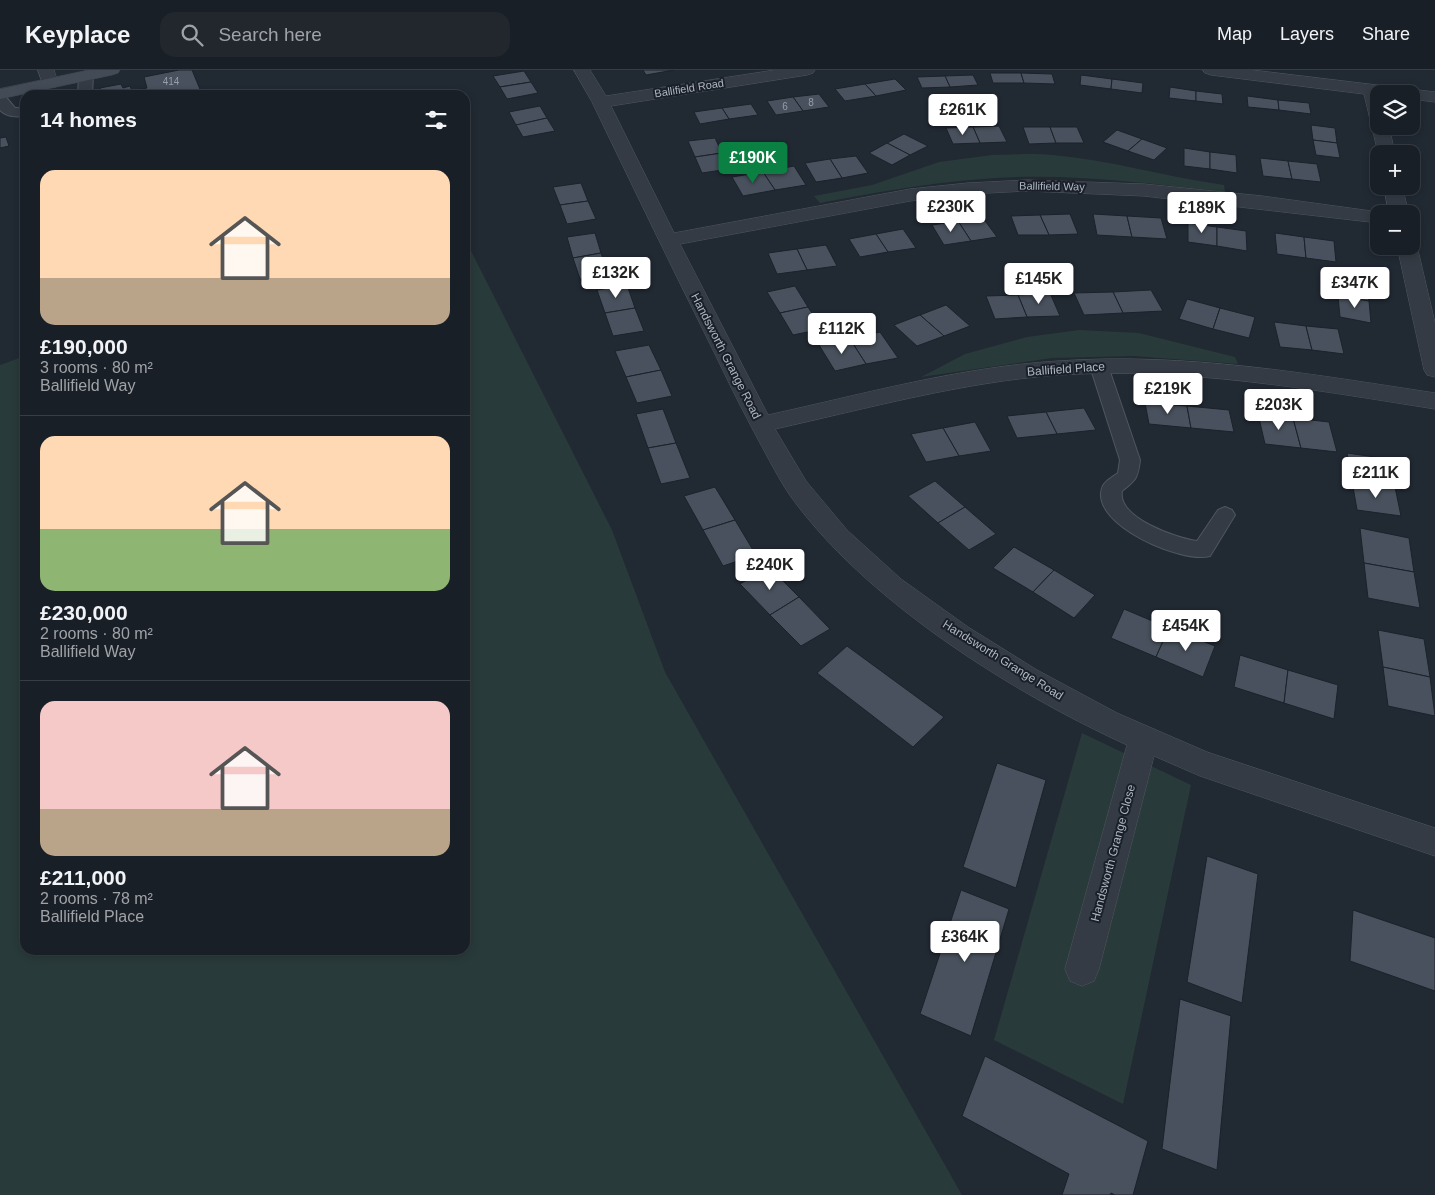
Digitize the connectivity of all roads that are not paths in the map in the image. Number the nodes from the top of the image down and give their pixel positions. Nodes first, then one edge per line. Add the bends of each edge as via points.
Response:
1 (112, 70) edge
2 (582, 70) edge
3 (807, 70) edge
4 (1211, 70) edge
5 (46, 74) edge
6 (86, 76) junction
7 (0, 79) edge
8 (85, 90) edge
9 (1370, 90) edge
10 (0, 94) edge
11 (1420, 95) edge
12 (1435, 97) edge
13 (0, 99) edge
14 (601, 102) junction
15 (20, 112) edge
16 (1370, 216) edge
17 (668, 240) junction
18 (1409, 255) edge
19 (1099, 366) junction
20 (1435, 370) edge
21 (1435, 401) edge
22 (760, 424) junction
23 (1225, 515) dead end
24 (1144, 738) junction
25 (1435, 842) edge
26 (1082, 969) dead end

1 - 6 main road
2 - 14 street, Handsworth Grange Road
3 - 14 street, Ballifield Road
4 - 9 street
5 - 6 main road
5 - 7 main road
5 - 10 main road
6 - 8 lane
11 - 12 street
13 - 15 lane via 5,109
14 - 17 street, Handsworth Grange Road
16 - 17 street, Ballifield Way via 1156,191 1003,185 910,195
17 - 22 street, Handsworth Grange Road
18 - 20 street
19 - 21 street, Ballifield Place via 1221,372
19 - 22 street, Ballifield Place via 994,376
19 - 23 lane via 1130,460 1128,476 1112,488 1111,500 1116,509 1135,527 1190,549 1203,550
22 - 24 street, Handsworth Grange Road via 797,487 838,537 892,586 958,635 1027,678 1107,722
24 - 25 street, Handsworth Grange Road via 1200,763
24 - 26 street, Handsworth Grange Close

